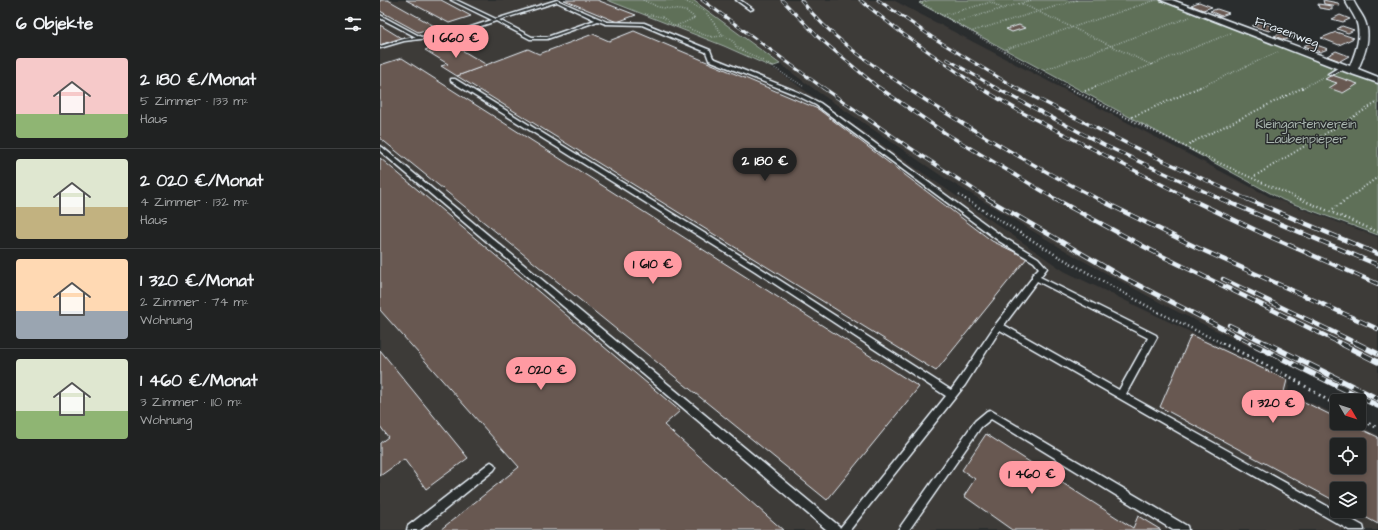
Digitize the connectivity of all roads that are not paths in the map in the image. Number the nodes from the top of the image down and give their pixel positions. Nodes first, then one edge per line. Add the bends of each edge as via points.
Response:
1 (453, 0) edge
2 (738, 0) edge
3 (1165, 0) edge
4 (1347, 0) edge
5 (751, 9) dead end
6 (380, 16) edge
7 (496, 20) junction
8 (598, 20) junction
9 (420, 38) junction
10 (380, 47) edge
11 (1347, 69) junction
12 (1330, 74) road end
13 (453, 80) dead end
14 (1378, 80) edge
15 (380, 148) edge
16 (1036, 278) junction
17 (999, 326) junction
18 (952, 394) junction
19 (1121, 395) junction
20 (491, 467) dead end
21 (412, 530) edge
22 (835, 530) edge
23 (844, 530) edge
24 (903, 530) edge
25 (1183, 530) edge
26 (1359, 530) edge

1 - 7 lane
2 - 5 lane
3 - 11 street, Frasenweg
4 - 11 street via 1360,20 1364,36 1360,54
6 - 9 lane
7 - 8 lane via 557,1
7 - 8 lane via 531,38 547,38
7 - 9 lane via 454,34
8 - 16 lane via 606,23 643,24 708,51 710,59 818,104 1001,239 1036,260 1043,268
9 - 10 lane
11 - 12 lane
11 - 14 street, Frasenweg
13 - 18 lane via 757,268
15 - 22 lane
16 - 17 lane
16 - 19 lane via 1153,337
17 - 18 lane
17 - 19 lane
18 - 23 lane
19 - 26 lane
20 - 21 lane
24 - 25 lane via 978,424 990,414

